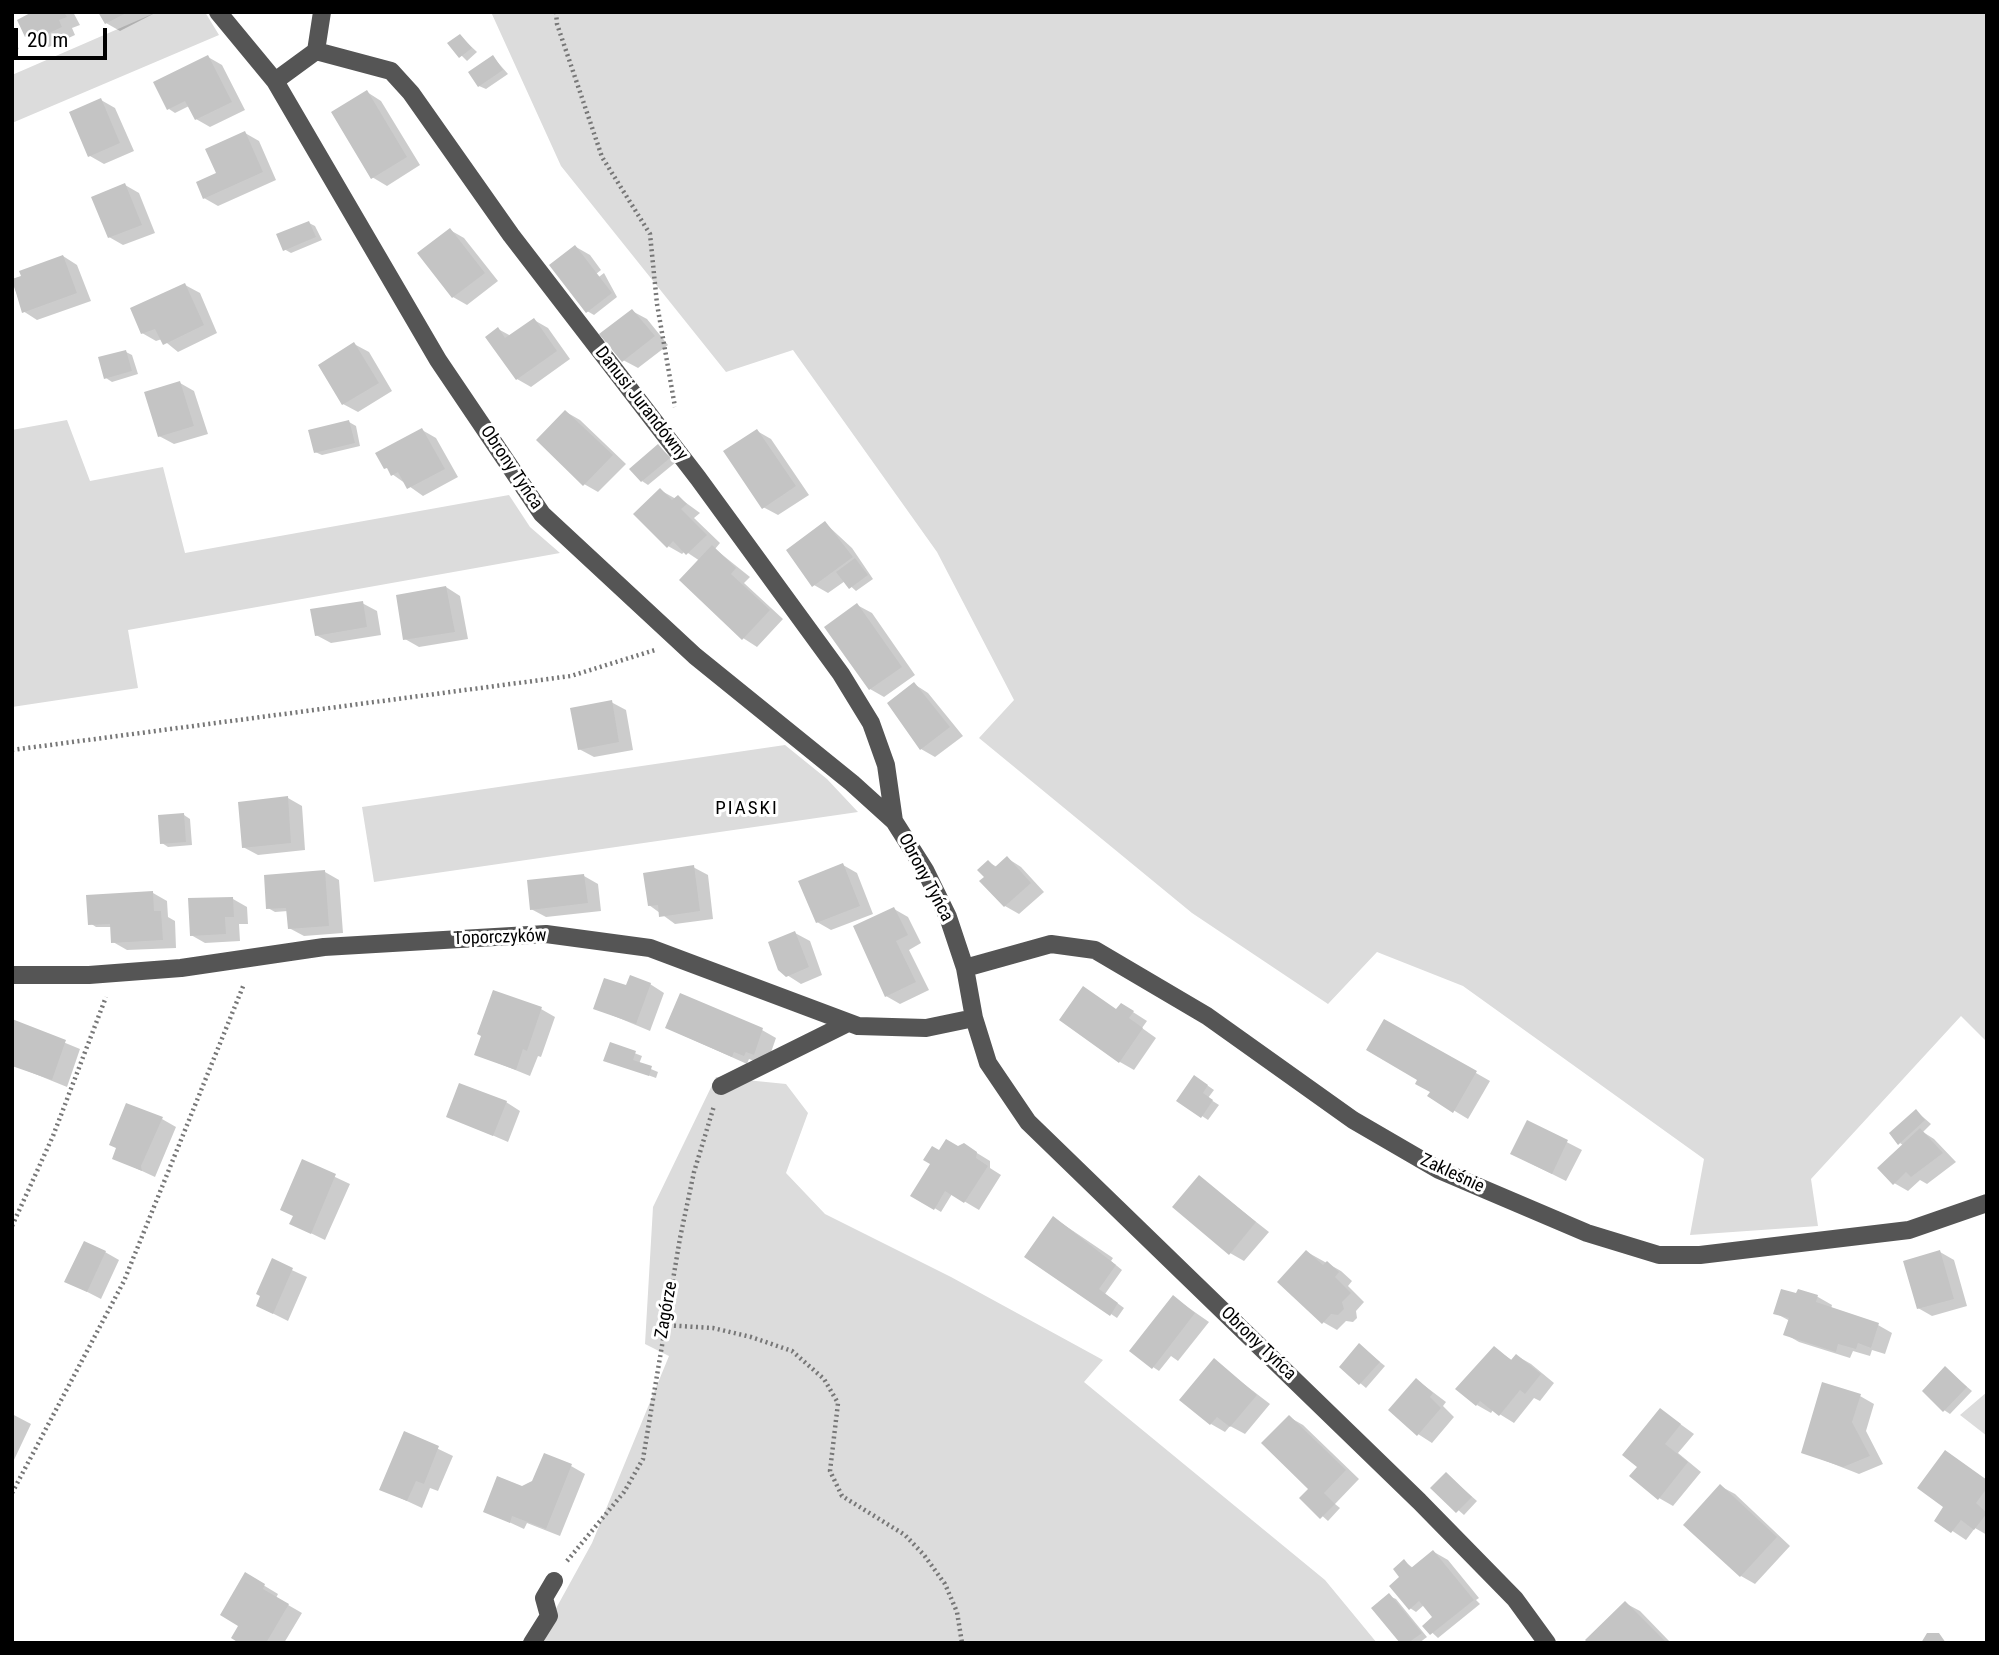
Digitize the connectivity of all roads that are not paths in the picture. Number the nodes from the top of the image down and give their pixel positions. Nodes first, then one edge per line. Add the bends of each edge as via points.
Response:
1 (218, 12) edge
2 (322, 12) edge
3 (316, 51) junction
4 (275, 81) junction
5 (894, 821) junction
6 (965, 968) junction
7 (12, 975) edge
8 (974, 1018) junction
9 (848, 1023) junction
10 (721, 1086) road end
11 (1987, 1203) edge
12 (554, 1581) road end
13 (532, 1643) edge
14 (1547, 1643) edge

1 - 4 street, Obrony Tyńca
2 - 3 street
3 - 4 street
3 - 5 street, Danusi Jurandówny via 391,71 411,93 510,235 698,478 841,674 871,723 886,765
4 - 5 street, Obrony Tyńca via 438,360 542,514 679,642
5 - 6 street, Obrony Tyńca via 948,916
6 - 8 street, Obrony Tyńca
6 - 11 street, Zakleśnie via 1051,944 1095,950 1207,1016 1353,1120 1439,1170 1587,1233 1659,1255 1700,1255 1909,1230
7 - 9 street, Toporczyków via 108,974 324,947 546,934 650,948
8 - 9 street, Toporczyków via 926,1028
8 - 14 street, Obrony Tyńca via 988,1063 1028,1122 1419,1501 1515,1599
9 - 10 street
12 - 13 street via 544,1598 549,1616

